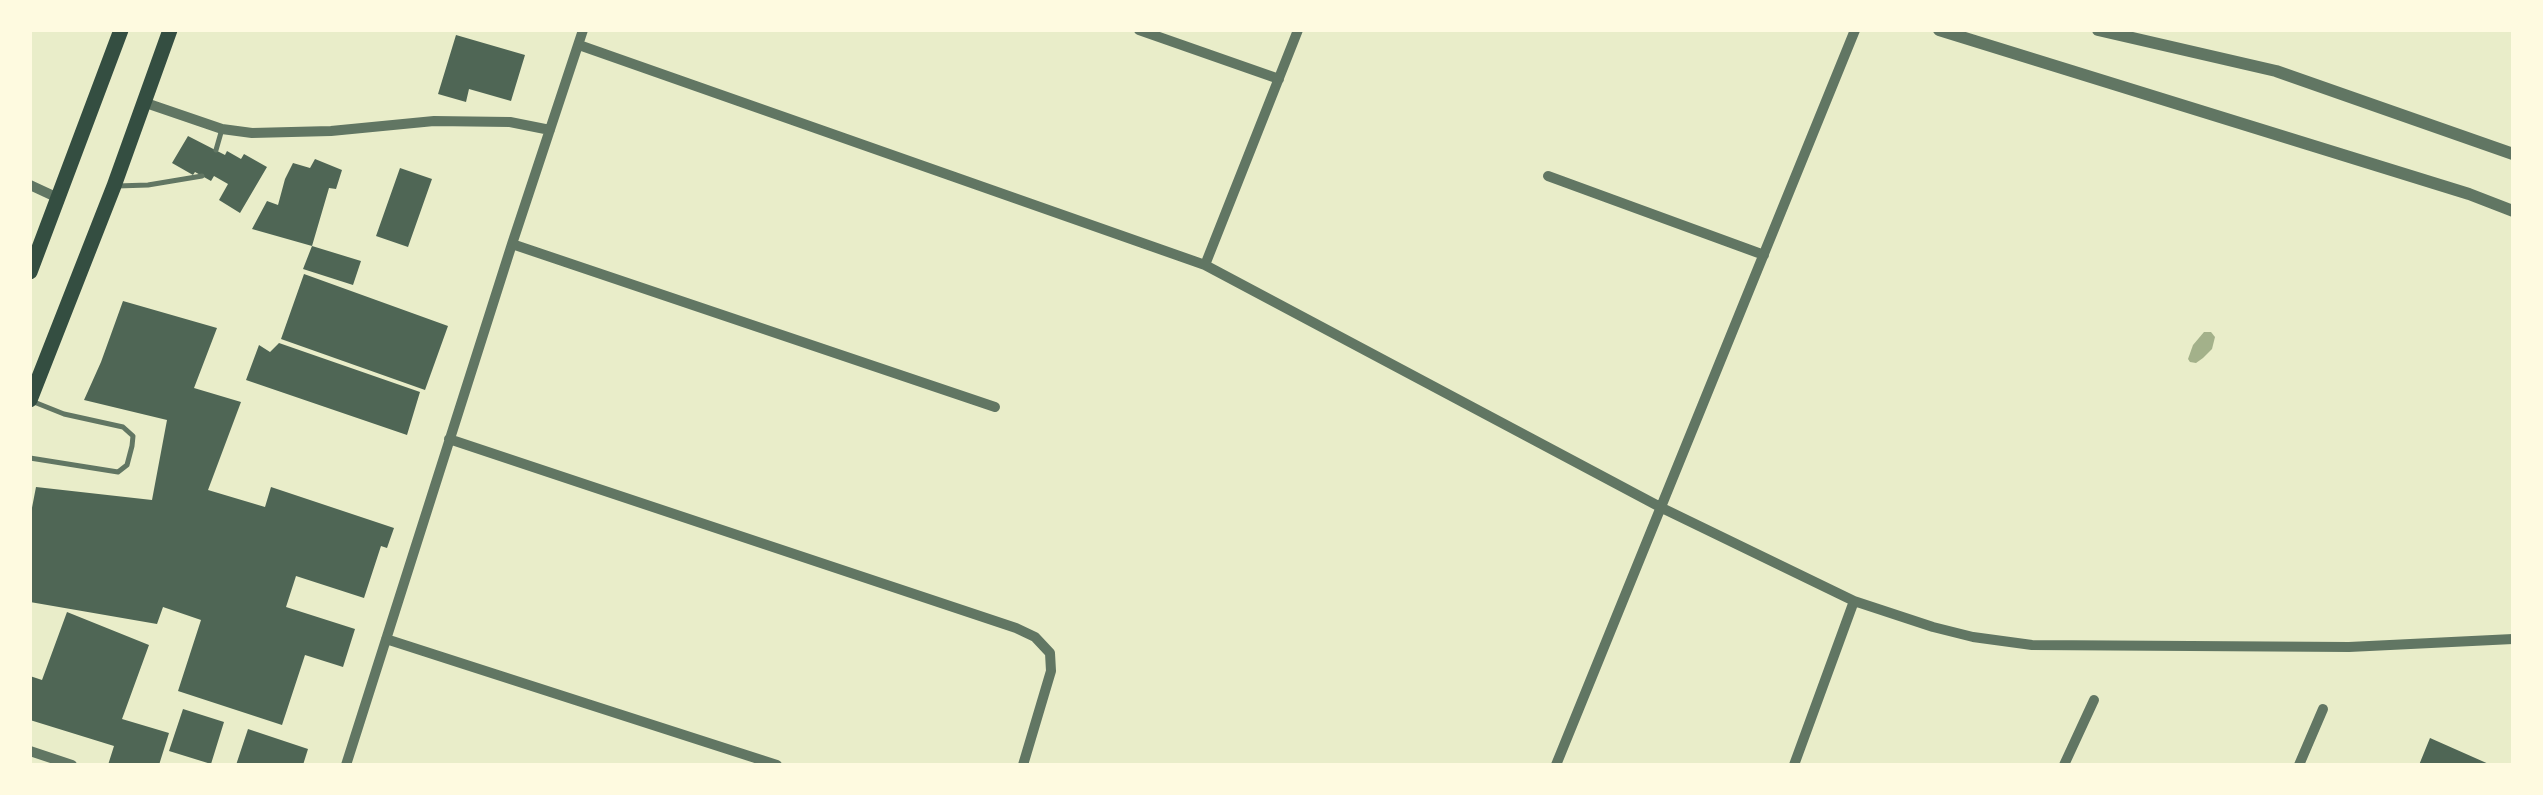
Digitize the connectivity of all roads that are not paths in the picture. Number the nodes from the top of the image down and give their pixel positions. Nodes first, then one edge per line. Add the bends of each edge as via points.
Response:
1 (121, 30) edge
2 (170, 30) edge
3 (584, 30) edge
4 (1139, 30) edge
5 (1298, 30) edge
6 (1855, 30) edge
7 (1939, 30) edge
8 (2098, 30) edge
9 (578, 45) junction
10 (1279, 79) junction
11 (143, 102) junction
12 (222, 129) junction
13 (550, 130) junction
14 (216, 150) dead end
15 (2512, 153) edge
16 (202, 176) dead end
17 (1548, 176) dead end
18 (30, 185) edge
19 (114, 186) junction
20 (58, 198) junction
21 (2513, 211) edge
22 (512, 244) junction
23 (1764, 255) junction
24 (1205, 265) junction
25 (30, 272) edge
26 (30, 400) edge
27 (995, 407) dead end
28 (450, 439) junction
29 (30, 458) edge
30 (1662, 508) junction
31 (1854, 600) junction
32 (386, 639) junction
33 (2513, 639) edge
34 (2094, 700) dead end
35 (2324, 709) dead end
36 (30, 751) edge
37 (72, 765) edge
38 (346, 765) edge
39 (776, 765) edge
40 (1022, 765) edge
41 (1556, 765) edge
42 (1794, 765) edge
43 (2064, 765) edge
44 (2299, 765) edge

1 - 20 highway
2 - 11 highway
3 - 9 street
4 - 10 street
5 - 10 street
6 - 23 street
7 - 21 street
8 - 15 street via 2276,72
9 - 13 street
9 - 24 street
10 - 24 street
11 - 12 street
11 - 19 highway
12 - 13 street via 331,131 434,121
12 - 14 lane
13 - 22 street
16 - 19 lane
17 - 23 street
18 - 20 street
19 - 26 highway
20 - 25 highway
22 - 27 street
22 - 28 street
23 - 30 street
24 - 30 street
26 - 29 lane via 123,427 133,436 127,465 118,472
28 - 32 street
28 - 40 street via 1036,637 1050,653 1052,671
30 - 31 street
30 - 41 street
31 - 33 street via 1973,637 2032,645 2349,647
31 - 42 street
32 - 38 street
32 - 39 street
34 - 43 street
35 - 44 street
36 - 37 street

